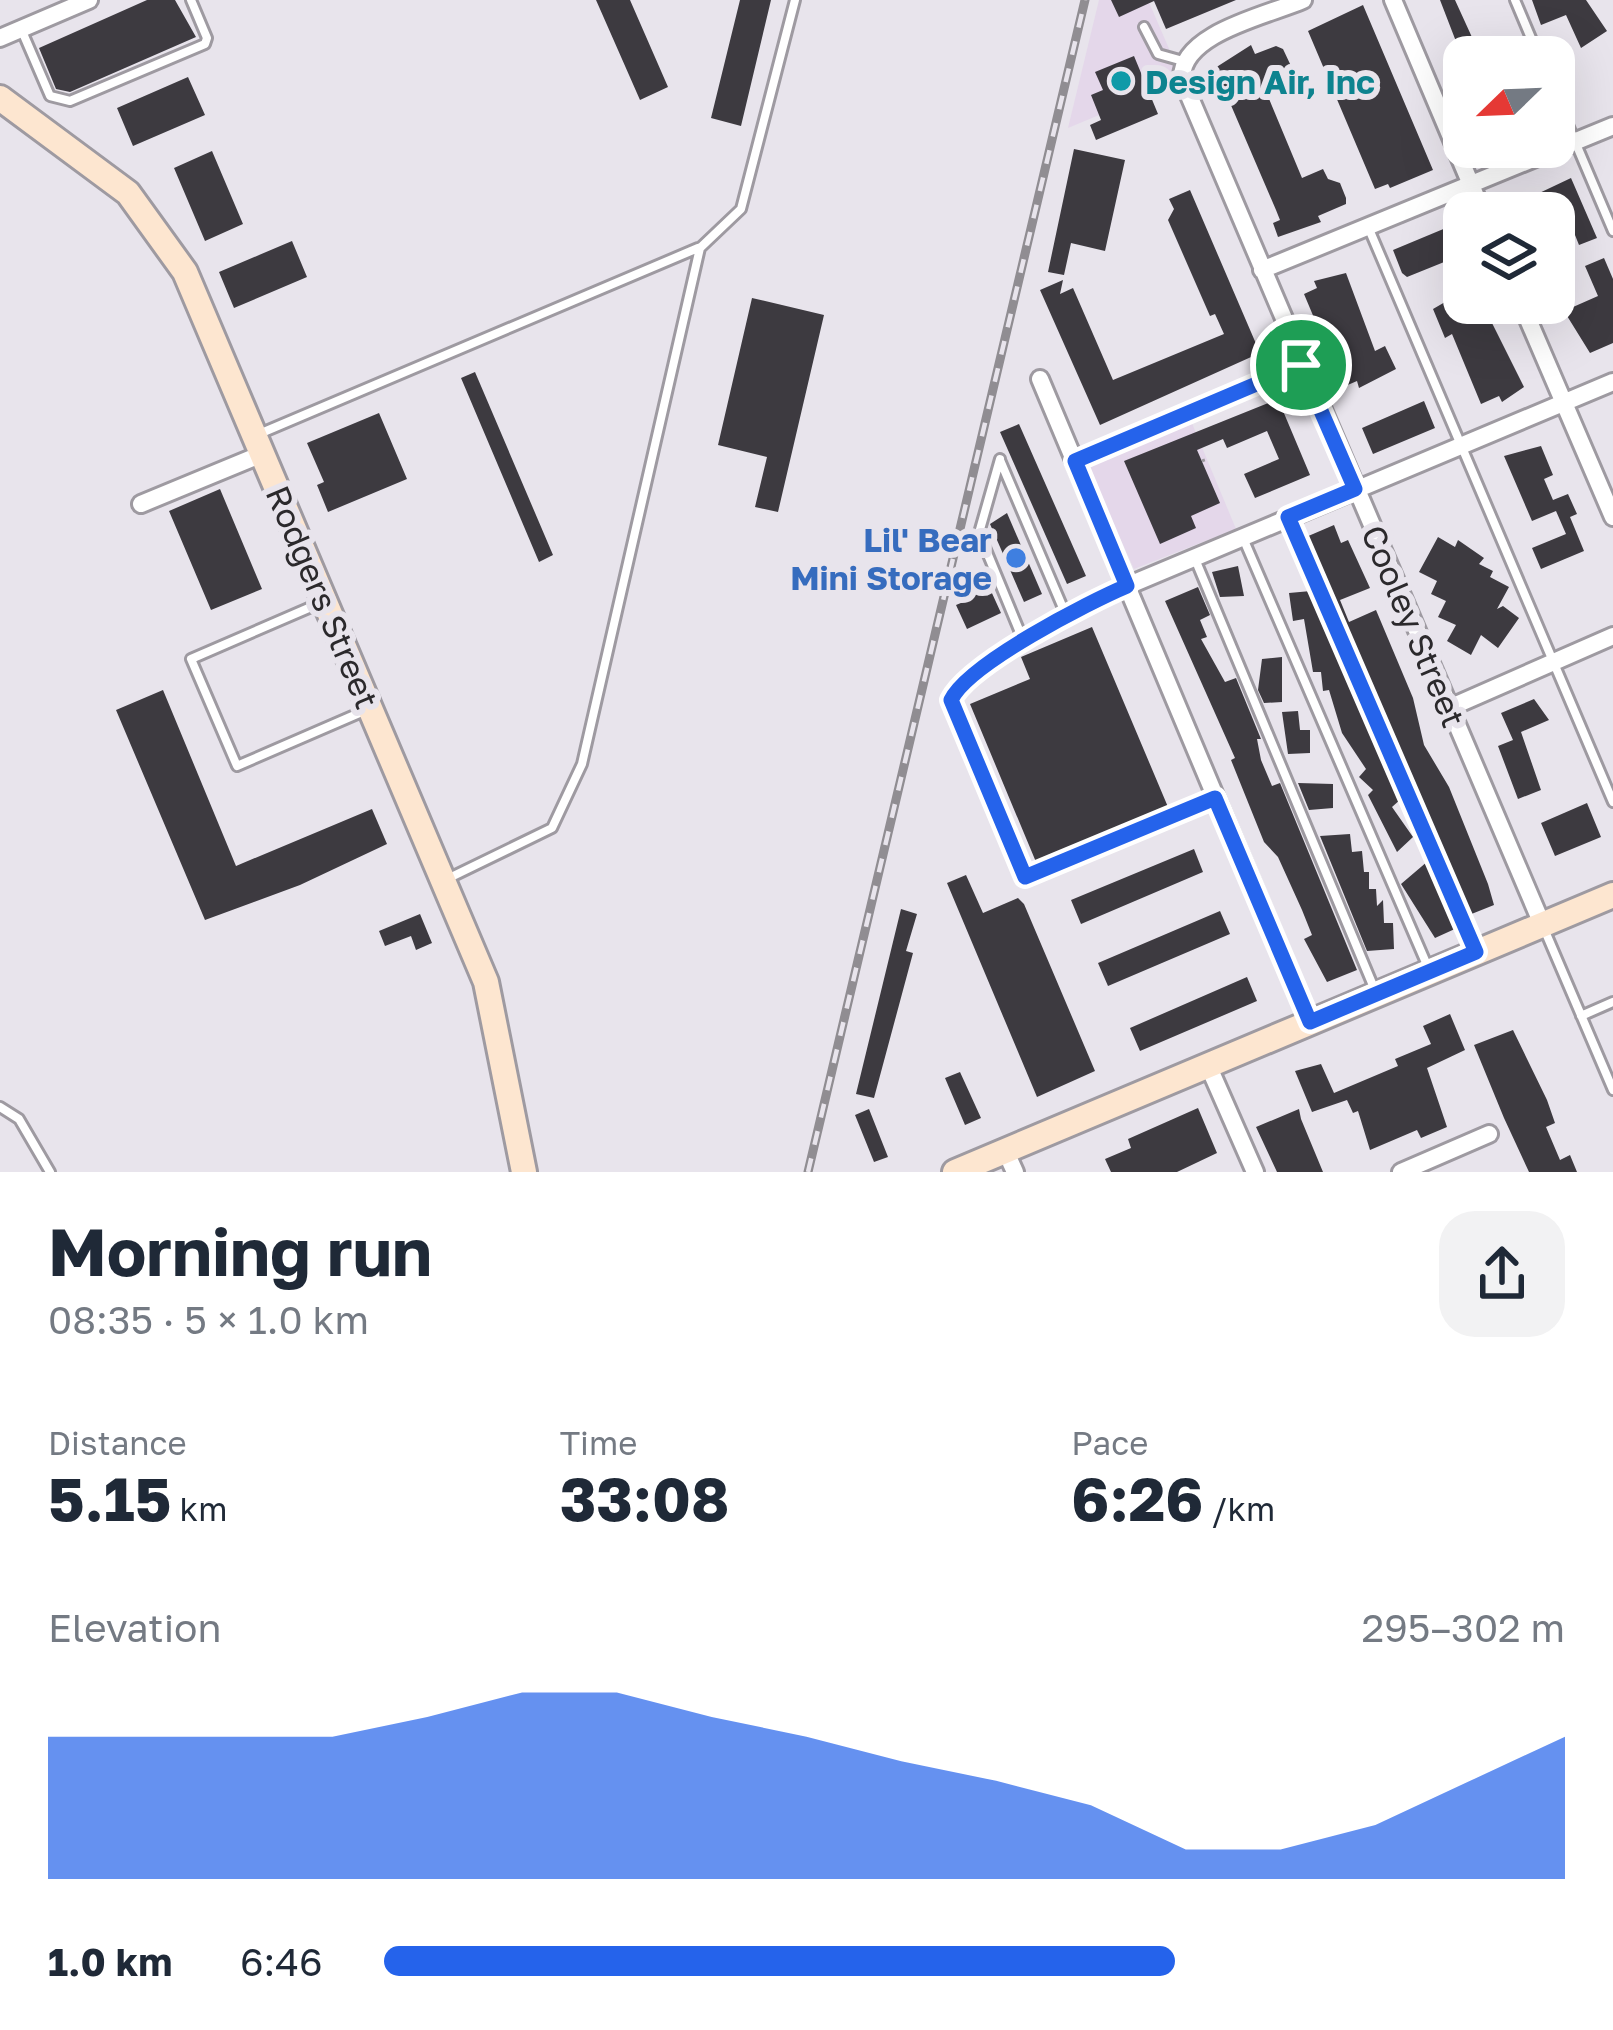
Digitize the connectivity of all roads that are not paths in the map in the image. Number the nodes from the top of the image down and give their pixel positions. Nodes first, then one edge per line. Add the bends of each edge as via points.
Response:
1 (191, 0) edge
2 (795, 0) edge
3 (1303, 0) edge
4 (1393, 0) edge
5 (1515, 0) edge
6 (83, 1) edge
7 (1275, 6) edge
8 (1144, 27) dead end
9 (21, 29) junction
10 (1530, 36) edge
11 (0, 38) edge
12 (1184, 61) junction
13 (0, 98) edge
14 (1613, 126) edge
15 (1575, 142) joint
16 (1512, 168) edge
17 (1471, 185) junction
18 (1474, 192) edge
19 (1367, 226) junction
20 (1613, 231) edge
21 (700, 248) junction
22 (1262, 270) junction
23 (1530, 324) edge
24 (1301, 365) junction
25 (1040, 379) dead end
26 (1613, 382) edge
27 (1563, 403) junction
28 (258, 445) junction
29 (1460, 446) junction
30 (1075, 461) junction
31 (1355, 489) junction
32 (141, 504) dead end
33 (1288, 517) junction
34 (1613, 517) edge
35 (1243, 537) junction
36 (1194, 558) junction
37 (1127, 586) junction
38 (325, 601) junction
39 (1066, 615) junction
40 (1613, 636) edge
41 (1024, 642) junction
42 (1554, 663) junction
43 (370, 708) junction
44 (1449, 708) junction
45 (1215, 798) junction
46 (1613, 802) edge
47 (443, 880) junction
48 (1613, 895) edge
49 (1542, 925) junction
50 (1476, 952) junction
51 (1430, 972) junction
52 (1377, 995) junction
53 (1613, 1002) edge
54 (1581, 1016) junction
55 (1310, 1022) junction
56 (1208, 1065) junction
57 (1613, 1090) edge
58 (0, 1107) edge
59 (1489, 1135) dead end
60 (1010, 1161) edge
61 (1249, 1170) edge
62 (50, 1172) edge
63 (524, 1172) edge
64 (955, 1172) edge
65 (1401, 1172) edge

1 - 9 lane via 205,44 70,101 50,97
2 - 21 lane via 741,209
3 - 7 street
4 - 17 street
5 - 10 lane
6 - 9 street
7 - 12 street via 1200,44
8 - 12 lane via 1158,54
9 - 11 street
12 - 22 street, Cooley Street via 1182,79
13 - 28 street, Rodgers Street via 109,175 146,212 185,272
14 - 15 street
15 - 20 lane
16 - 17 street
17 - 18 street
17 - 19 street
19 - 22 street
19 - 29 lane
21 - 28 lane
21 - 47 lane via 582,764 552,828
22 - 24 street, Cooley Street
23 - 27 street
24 - 30 lane
24 - 31 street, Cooley Street
25 - 30 street
26 - 27 street
27 - 29 street
27 - 34 street
28 - 32 street
28 - 38 street, Rodgers Street
29 - 31 street
29 - 42 lane
30 - 37 street
31 - 33 street
31 - 44 street, Cooley Street
33 - 35 street
33 - 50 lane
35 - 36 street
35 - 51 lane
36 - 37 street
36 - 52 lane
37 - 39 lane
37 - 45 street
38 - 43 street, Rodgers Street
38 - 43 lane via 191,659 237,766
39 - 41 lane
39 - 41 lane via 1000,459 979,533
40 - 42 street
41 - 45 lane via 951,700 1025,877
42 - 44 street
42 - 46 lane
43 - 47 street, Rodgers Street
44 - 49 street, Cooley Street
45 - 55 street
47 - 63 street, Rodgers Street via 486,982
48 - 49 street
49 - 50 street
49 - 54 lane
50 - 51 street
51 - 52 street
52 - 55 street
53 - 54 lane
54 - 57 lane
55 - 56 street
56 - 60 street
56 - 61 street
58 - 62 lane via 20,1119
59 - 65 street
60 - 64 street

